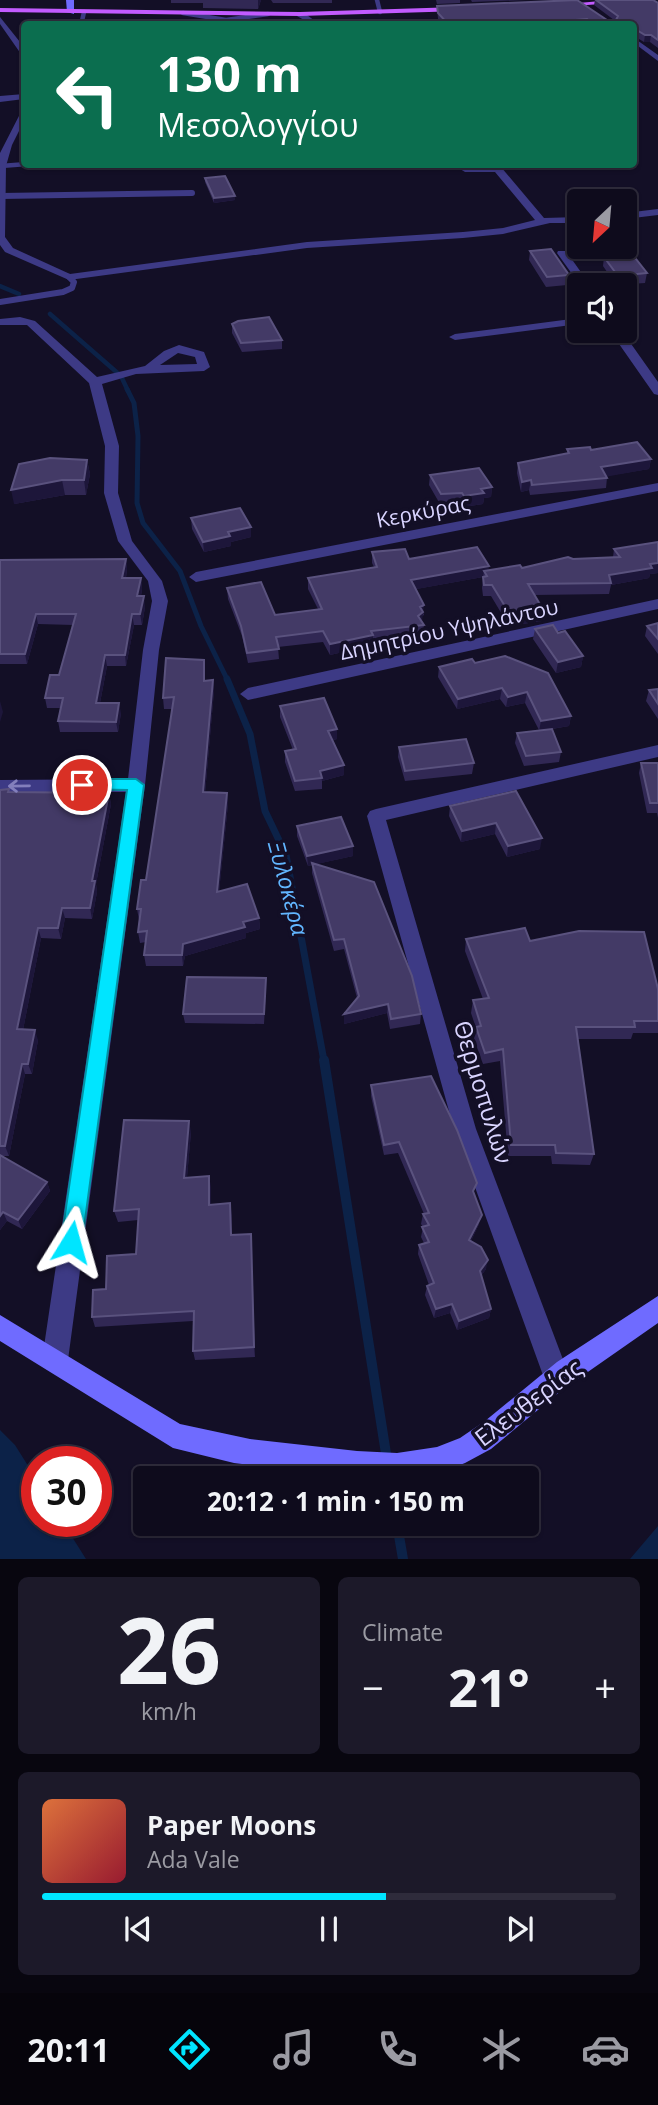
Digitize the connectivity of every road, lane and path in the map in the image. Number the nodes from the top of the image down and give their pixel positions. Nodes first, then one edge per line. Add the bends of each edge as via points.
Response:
1 (70, 0) edge
2 (377, 0) edge
3 (650, 0) edge
4 (582, 4) junction
5 (550, 5) edge
6 (658, 5) edge
7 (469, 8) edge
8 (0, 10) edge
9 (592, 10) edge
10 (71, 12) junction
11 (84, 12) junction
12 (380, 12) junction
13 (300, 14) junction
14 (0, 19) edge
15 (82, 21) edge
16 (310, 21) edge
17 (637, 42) edge
18 (21, 48) edge
19 (657, 55) edge
20 (21, 97) edge
21 (0, 99) edge
22 (21, 119) edge
23 (21, 164) edge
24 (1, 166) edge
25 (463, 168) edge
26 (482, 168) edge
27 (500, 168) edge
28 (192, 192) dead end
29 (1, 196) edge
30 (658, 212) edge
31 (637, 215) edge
32 (567, 220) edge
33 (541, 221) junction
34 (562, 253) dead end
35 (576, 273) edge
36 (69, 277) junction
37 (0, 302) edge
38 (0, 322) edge
39 (567, 323) edge
40 (455, 337) dead end
41 (624, 343) edge
42 (151, 366) dead end
43 (95, 382) junction
44 (658, 391) edge
45 (658, 487) edge
46 (196, 577) dead end
47 (658, 604) edge
48 (248, 694) dead end
49 (658, 751) edge
50 (136, 785) junction
51 (0, 786) edge
52 (658, 1308) edge
53 (0, 1327) edge
54 (55, 1360) junction
55 (556, 1378) junction

1 - 10 street
2 - 12 lane
3 - 4 main road
3 - 6 lane
4 - 5 main road
4 - 9 street
7 - 12 main road
8 - 10 main road
10 - 11 main road
11 - 13 main road
11 - 15 lane
12 - 13 main road
13 - 16 street
14 - 18 street
17 - 19 street
20 - 21 street
22 - 24 street
23 - 24 lane
24 - 29 street
25 - 26 street
27 - 33 street
28 - 29 lane
29 - 36 street via 0,237 4,244 19,256
30 - 31 street
32 - 33 street
33 - 36 street via 490,232 307,245
34 - 35 street
36 - 37 lane via 74,282 72,288 63,292
38 - 43 street via 34,325
39 - 40 street
41 - 44 street
42 - 43 street
43 - 50 street via 112,446 111,493 125,541 155,581 160,601
45 - 46 street, Κερκύρας
47 - 48 street, Δημητρίου Υψηλάντου
49 - 55 street, Θερμοπυλών via 376,816 465,1129
50 -> 51 street
50 - 54 street
52 - 55 street, Ελευθερίας
53 - 54 street, Ελευθερίας
54 - 55 street, Ελευθερίας via 193,1443 357,1464 413,1463 456,1454

